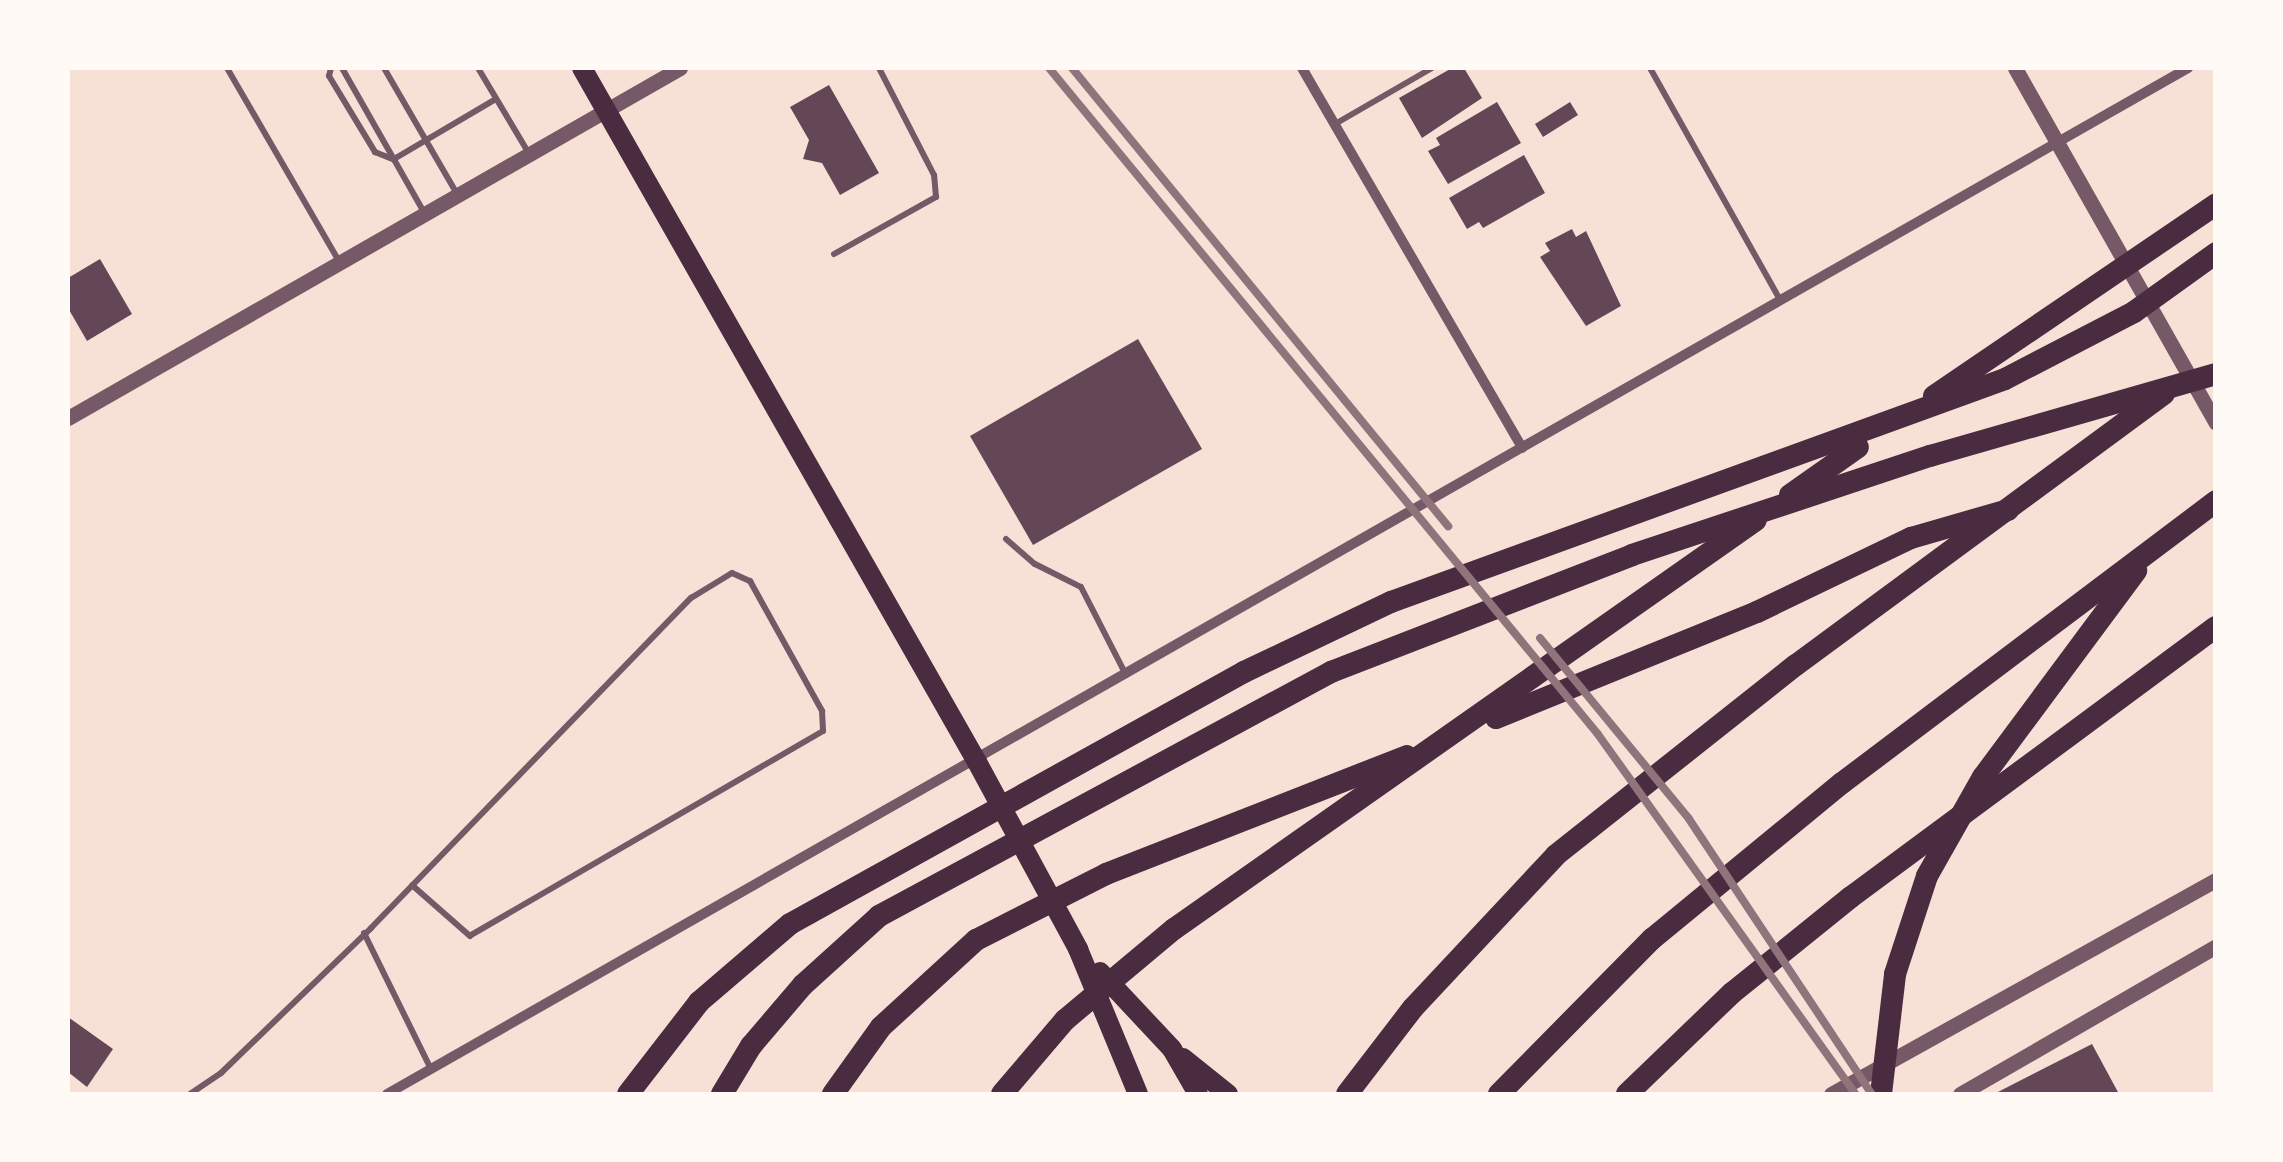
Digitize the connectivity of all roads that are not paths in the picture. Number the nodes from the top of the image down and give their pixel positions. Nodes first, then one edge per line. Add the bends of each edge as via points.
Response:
1 (227, 68) edge
2 (331, 68) edge
3 (342, 68) edge
4 (384, 68) edge
5 (478, 68) edge
6 (582, 68) edge
7 (680, 68) edge
8 (879, 68) edge
9 (1302, 68) edge
10 (1432, 68) edge
11 (1650, 68) edge
12 (2015, 68) edge
13 (2188, 68) edge
14 (496, 99) junction
15 (606, 110) junction
16 (1335, 124) junction
17 (426, 141) junction
18 (2058, 143) junction
19 (529, 154) junction
20 (394, 159) junction
21 (458, 195) junction
22 (2216, 204) edge
23 (425, 214) junction
24 (2216, 252) edge
25 (834, 254) dead end
26 (340, 263) junction
27 (1781, 301) junction
28 (2216, 356) edge
29 (2216, 374) edge
30 (68, 418) edge
31 (2216, 423) edge
32 (1522, 448) junction
33 (2216, 501) edge
34 (2008, 510) junction
35 (1006, 539) dead end
36 (2150, 552) junction
37 (2216, 627) edge
38 (1126, 676) junction
39 (977, 762) junction
40 (2216, 880) edge
41 (412, 885) junction
42 (364, 933) junction
43 (2216, 946) edge
44 (1078, 949) junction
45 (1172, 1049) junction
46 (431, 1069) junction
47 (723, 1093) edge
48 (190, 1094) edge
49 (386, 1094) edge
50 (628, 1094) edge
51 (833, 1094) edge
52 (1002, 1094) edge
53 (1138, 1094) edge
54 (1198, 1094) edge
55 (1228, 1094) edge
56 (1347, 1094) edge
57 (1500, 1094) edge
58 (1628, 1094) edge
59 (1832, 1094) edge
60 (1880, 1094) edge
61 (1960, 1094) edge

1 - 26 lane
2 - 20 lane via 329,76 375,152
3 - 20 lane
4 - 17 lane
5 - 14 lane
6 - 15 main road
7 - 15 street
8 - 25 lane via 934,175 936,197
9 - 16 street
10 - 16 lane
11 - 27 lane
12 - 18 street
13 - 18 street
14 - 17 lane
14 - 19 lane
15 - 19 street
15 - 39 main road
16 - 32 street
17 - 20 lane
17 - 21 lane
18 - 27 street
18 - 31 street
19 - 21 street
20 - 23 lane
21 - 23 street
22 - 52 highway via 1174,929 1065,1020
23 - 26 street
24 - 50 highway via 2134,312 2005,379 1814,454 1390,602 1244,672 821,904 699,1002
26 - 30 street
27 - 32 street
28 - 34 highway
29 - 47 highway via 1930,456 1632,555 1331,672 879,916 803,985 750,1046
32 - 38 street
33 - 36 highway
34 - 51 highway via 1912,538 1756,612 1031,909 928,978 881,1027
34 - 56 highway via 1796,665 1556,854 1412,1008
35 - 38 lane via 1081,587
36 - 57 highway via 1652,939
36 - 60 highway via 1983,777 1927,876 1895,974
37 - 58 highway via 1851,897 1732,993
38 - 39 street
39 - 44 main road
39 - 46 street
40 - 59 street
41 - 41 lane via 692,598 732,573 750,581 822,710 823,731 470,936
41 - 42 lane
42 - 46 lane
42 - 48 lane via 221,1073
43 - 61 street
44 - 45 main road
44 - 53 main road
45 - 54 main road
45 - 55 main road
46 - 49 street

